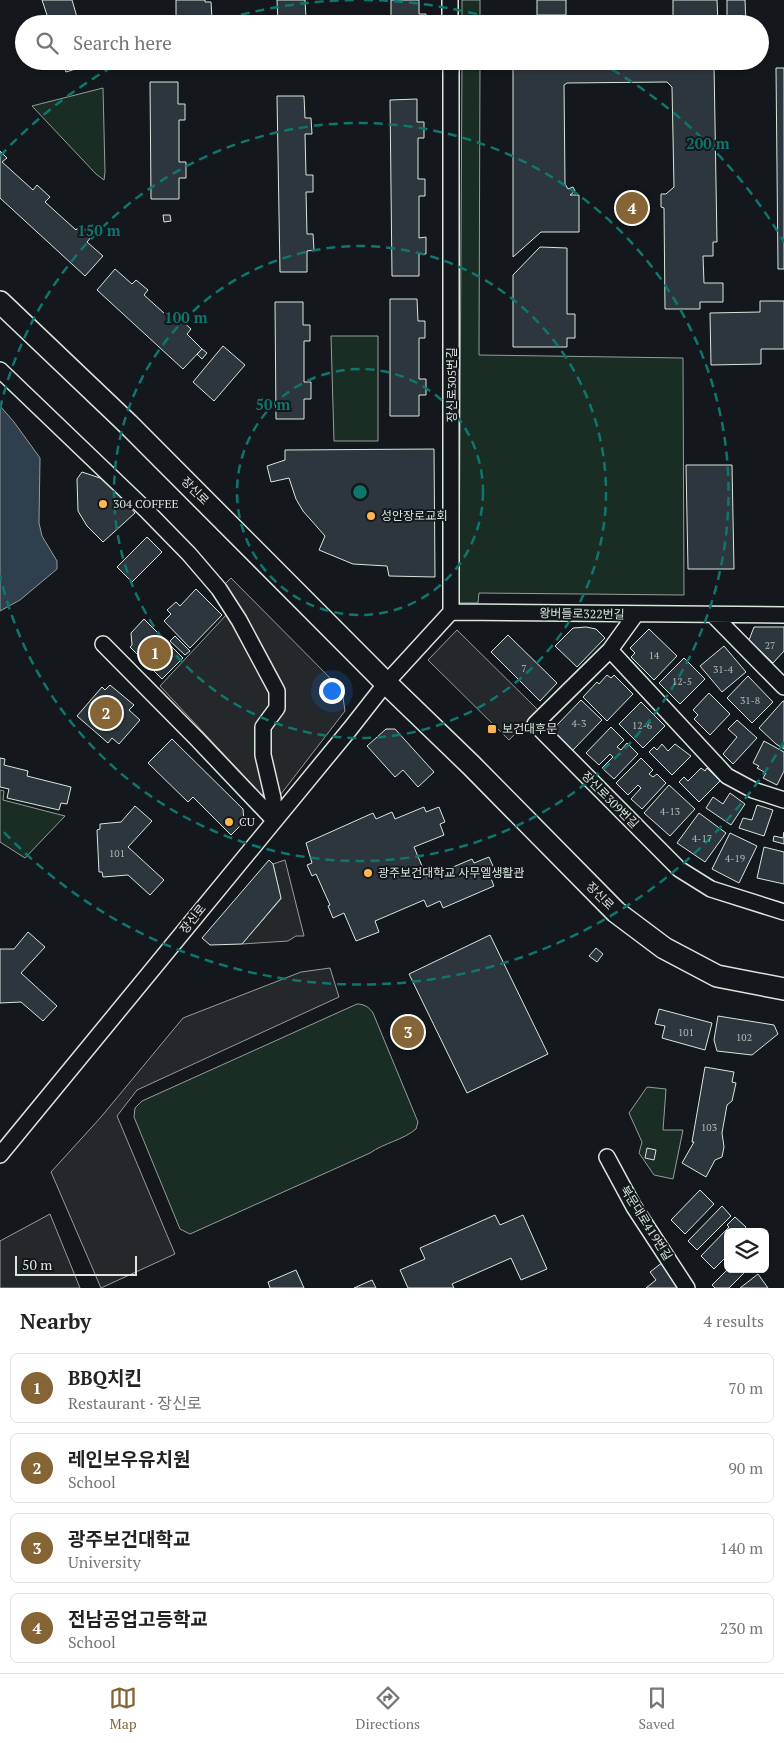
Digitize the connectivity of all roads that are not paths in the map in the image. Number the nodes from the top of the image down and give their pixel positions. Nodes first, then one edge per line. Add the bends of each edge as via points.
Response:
1 (450, 0) edge
2 (450, 15) edge
3 (451, 70) edge
4 (0, 302) edge
5 (0, 370) edge
6 (451, 612) junction
7 (636, 614) junction
8 (713, 615) junction
9 (784, 615) edge
10 (102, 644) dead end
11 (610, 650) junction
12 (386, 683) junction
13 (784, 687) edge
14 (784, 800) edge
15 (274, 820) junction
16 (784, 912) edge
17 (784, 989) edge
18 (0, 1155) edge
19 (607, 1157) dead end
20 (687, 1288) edge

1 - 2 street
3 - 6 street, 장신로305번길
4 - 12 main road, 장신로 via 128,424
5 - 15 street via 145,509 220,588 277,691 277,708 263,727 263,755
6 - 7 street, 왕버들로322번길
6 - 12 street
7 - 8 street, 왕버들로322번길
7 - 11 street, 장신로309번길
8 - 9 street, 왕버들로322번길
8 - 13 street
10 - 15 street
11 - 14 street via 727,776 753,790
11 - 16 street, 장신로309번길 via 535,724 679,869 711,889
12 - 15 street, 장신로
12 - 17 main road, 장신로 via 616,912 664,948 717,976
15 - 18 street, 장신로
19 - 20 street, 북문대로419번길 via 634,1207

